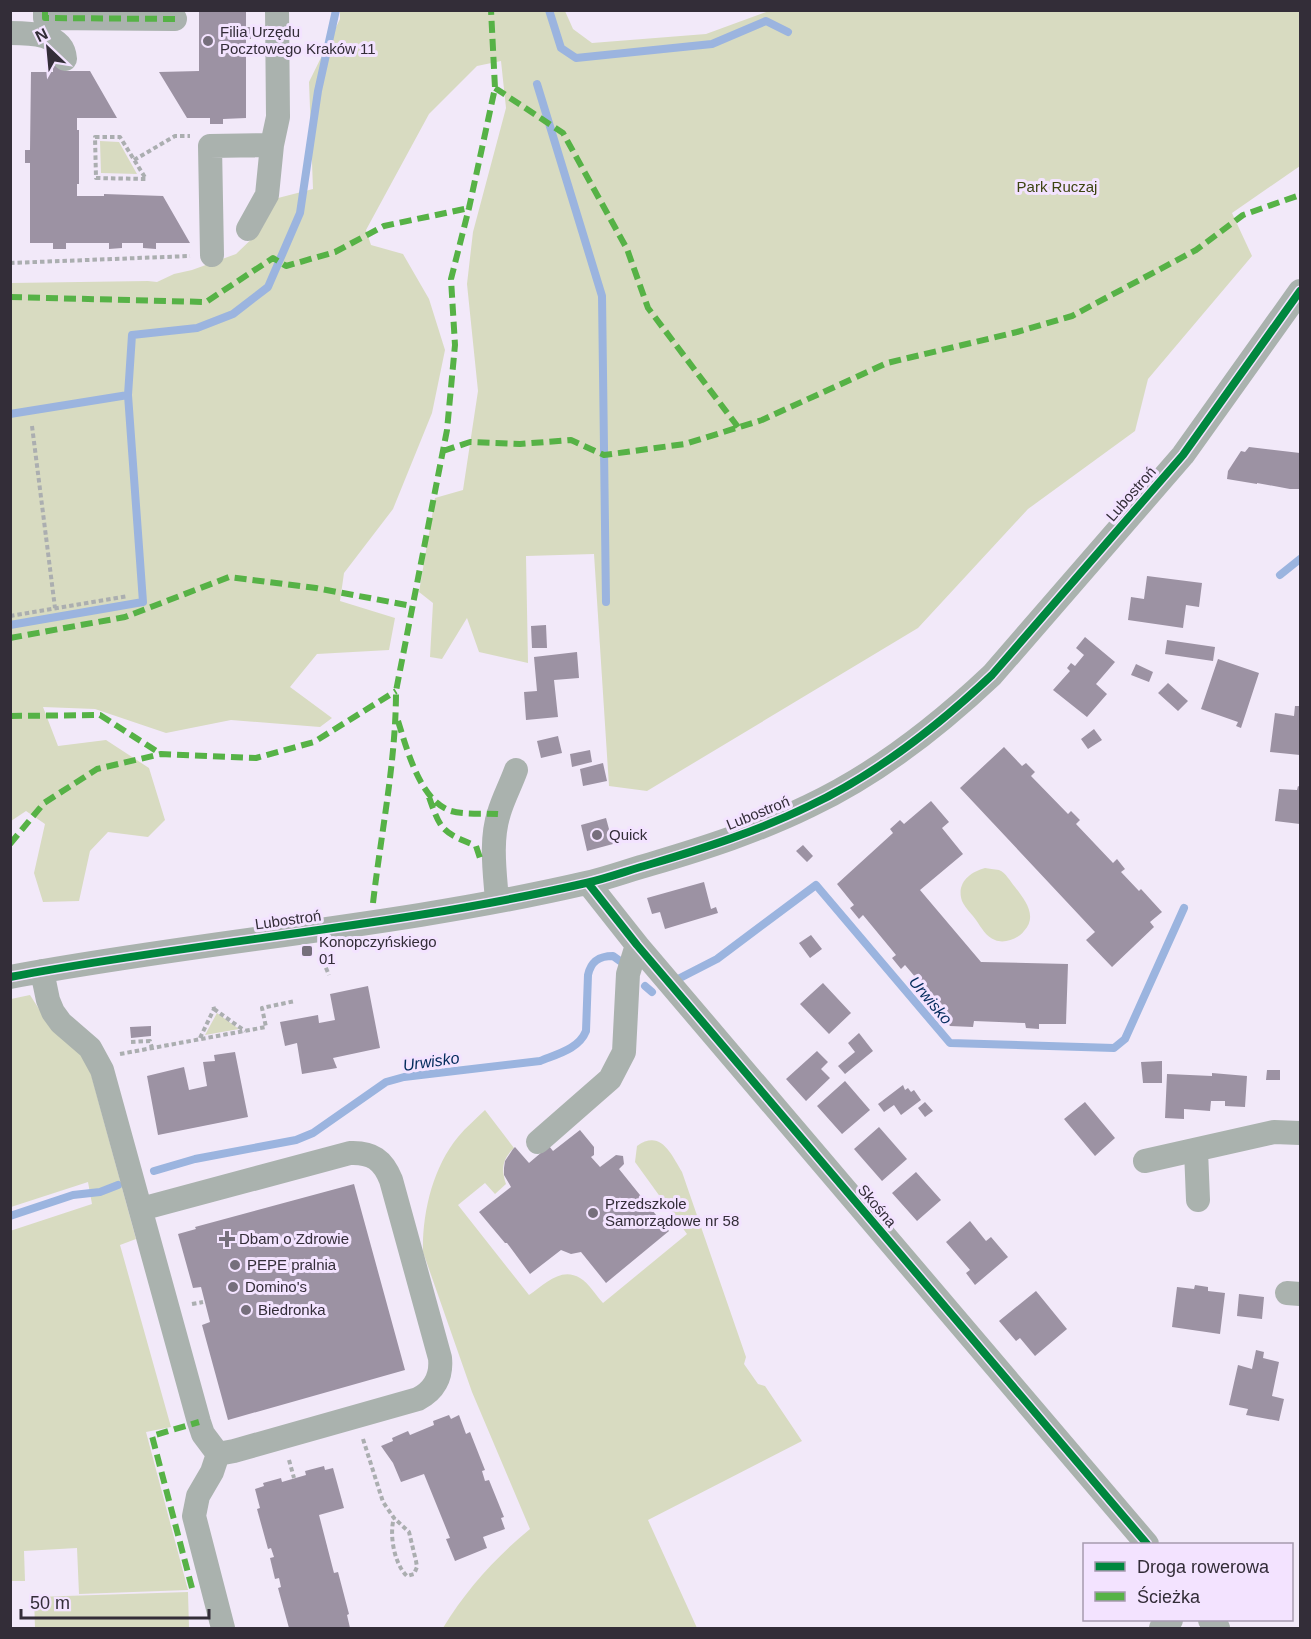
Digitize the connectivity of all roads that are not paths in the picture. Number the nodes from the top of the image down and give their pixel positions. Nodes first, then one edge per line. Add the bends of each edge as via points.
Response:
1 (45, 10) edge
2 (277, 10) edge
3 (175, 19) dead end
4 (10, 33) edge
5 (65, 59) dead end
6 (272, 145) junction
7 (248, 229) dead end
8 (212, 255) road end
9 (1300, 291) edge
10 (516, 770) dead end
11 (588, 883) junction
12 (497, 901) junction
13 (637, 945) junction
14 (42, 971) junction
15 (10, 977) edge
16 (1300, 1133) edge
17 (538, 1142) dead end
18 (1196, 1150) junction
19 (1145, 1161) dead end
20 (1198, 1200) dead end
21 (141, 1209) junction
22 (230, 1457) junction
23 (1145, 1543) edge
24 (223, 1629) edge

1 - 3 street via 45,18
2 - 6 street via 278,117
4 - 5 street via 50,38
6 - 7 street via 267,195
6 - 8 street via 210,146
9 - 11 street, Lubostroń via 1183,455 992,675 945,718 880,766 782,819 718,844
10 - 12 street via 498,814 495,834
11 - 12 street, Lubostroń
11 - 13 street, Skośna
12 - 14 street, Lubostroń via 371,930
13 - 17 street via 628,974 624,1052 610,1079
13 - 23 street, Skośna
14 - 15 street, Lubostroń
14 - 21 street via 53,1012 83,1040 99,1062
16 - 18 street via 1274,1132
18 - 19 street
18 - 20 street
21 - 22 street via 201,1428 209,1444
21 - 22 street via 350,1153 365,1153 380,1160 394,1188 440,1358 436,1383 423,1396 334,1432
22 - 24 street via 212,1472 198,1496 194,1516

